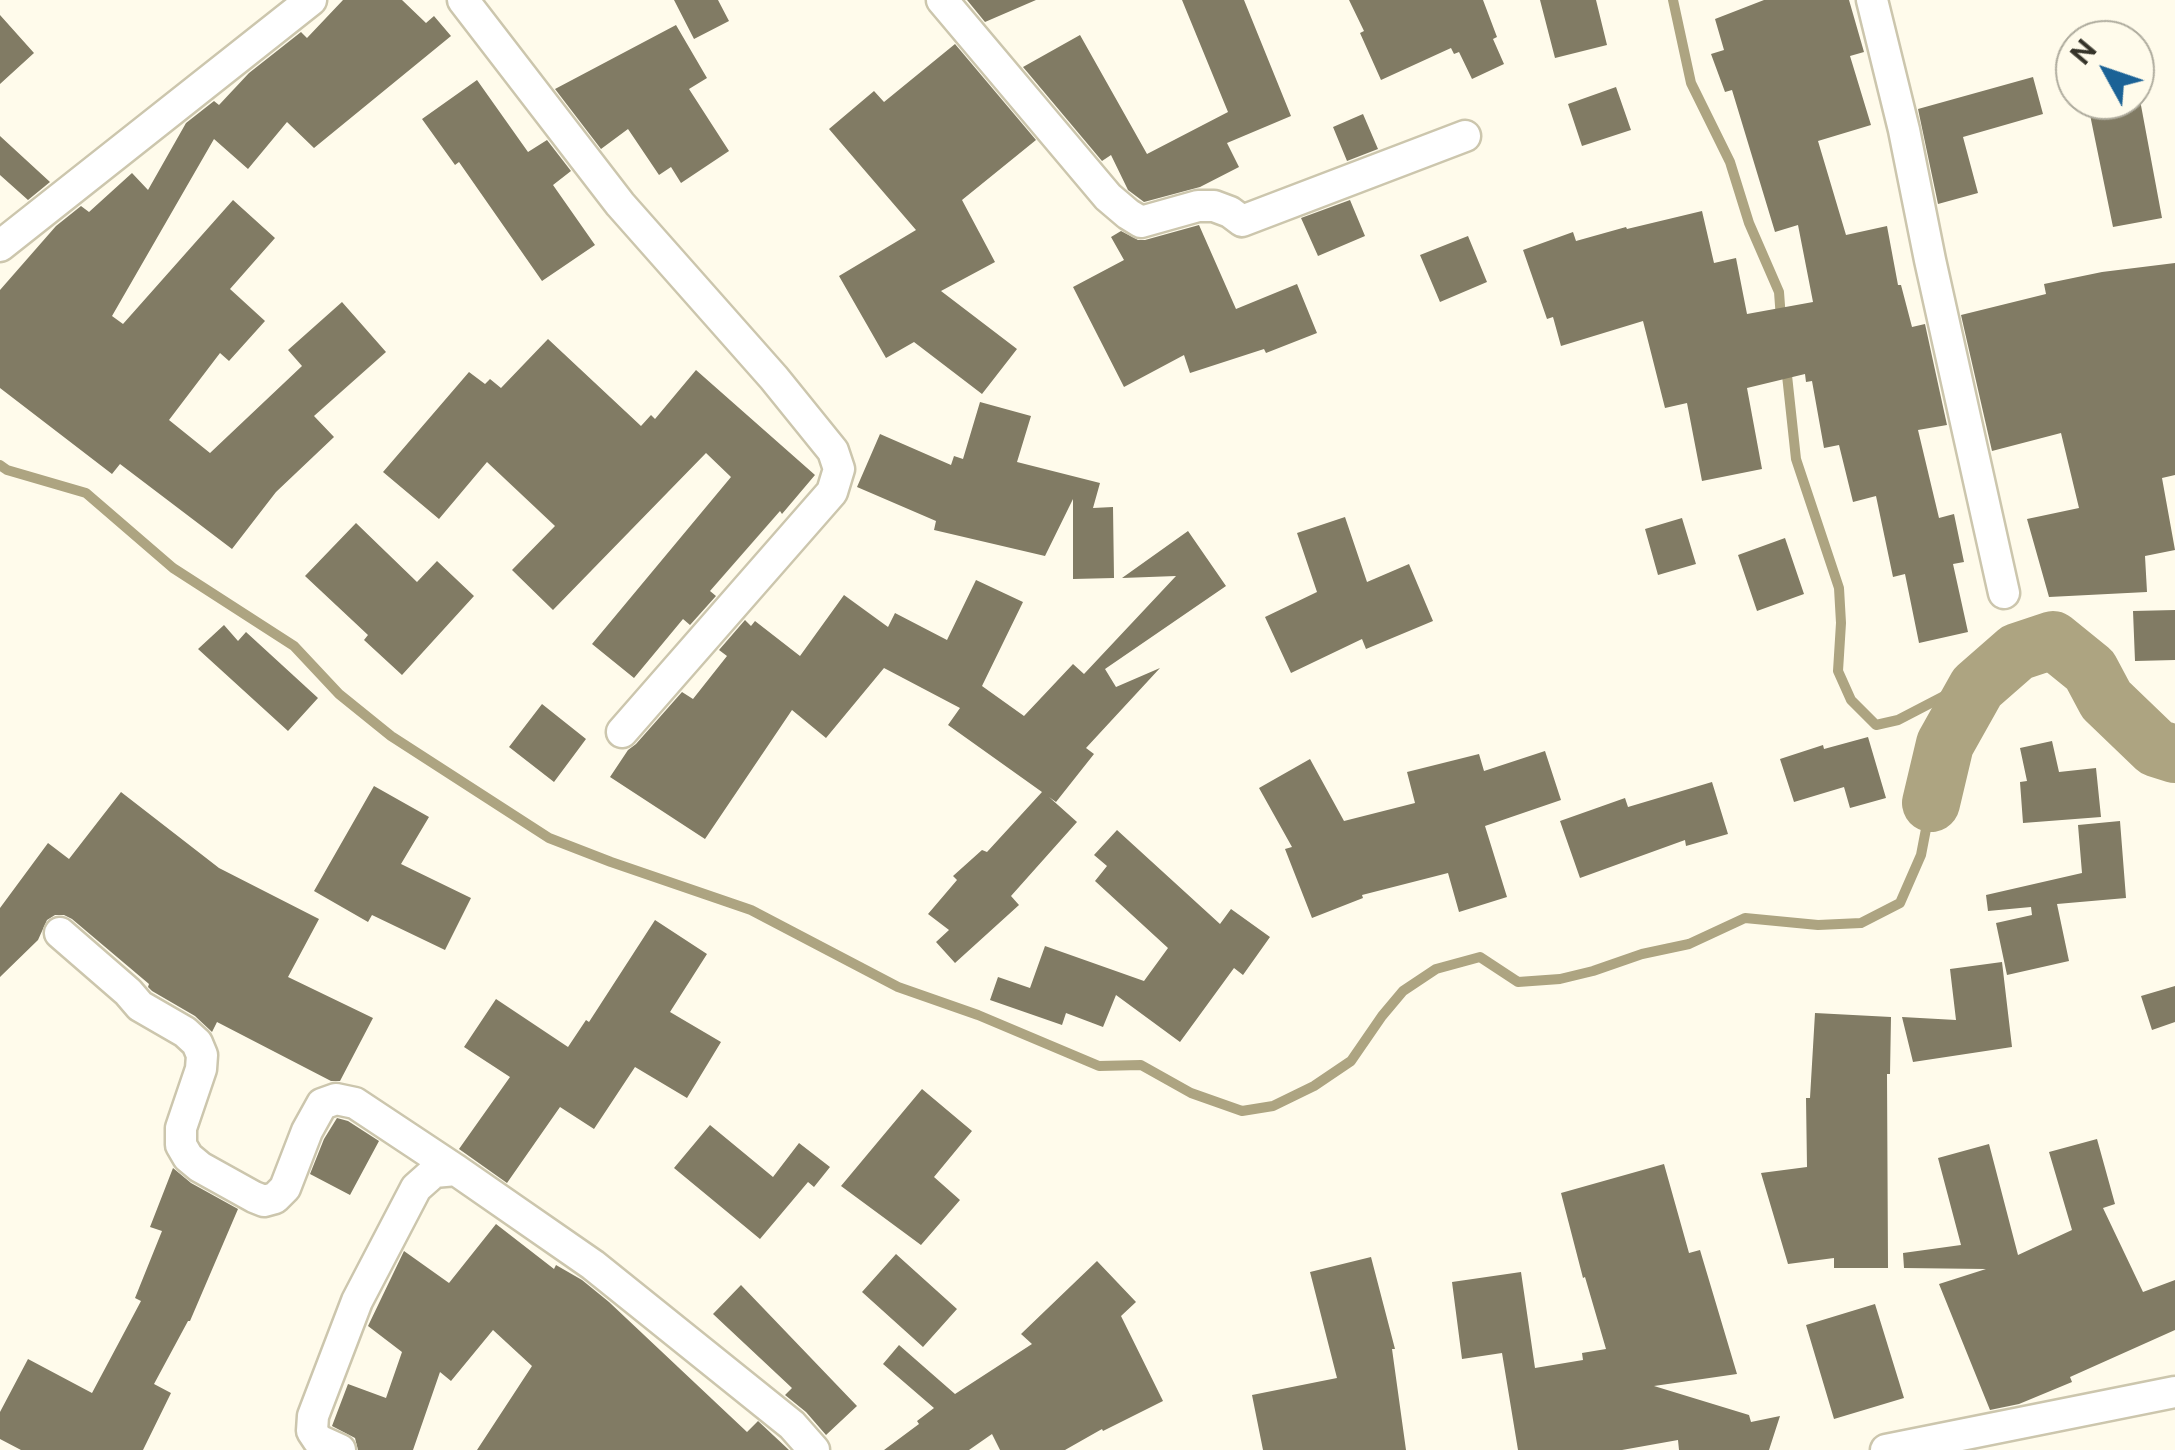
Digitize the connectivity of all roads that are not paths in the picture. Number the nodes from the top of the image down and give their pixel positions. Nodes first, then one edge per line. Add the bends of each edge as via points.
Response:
1 (311, 0) edge
2 (462, 0) edge
3 (942, 0) edge
4 (1872, 0) edge
5 (1465, 136) dead end
6 (0, 246) edge
7 (2004, 593) dead end
8 (622, 732) dead end
9 (60, 933) dead end
10 (456, 1170) junction
11 (2175, 1392) edge
12 (340, 1450) edge
13 (814, 1450) edge
14 (1886, 1450) edge

1 - 6 street
2 - 8 street via 620,204 833,451 838,469 832,492
3 - 5 street via 1108,197 1142,222 1198,206 1242,220
4 - 7 street
9 - 10 street via 140,1006 197,1043 201,1070 180,1128 181,1146 200,1167 254,1197 276,1198 306,1130 322,1104 336,1099 356,1103
10 - 12 street via 434,1172 416,1188 357,1301 313,1416 318,1440
10 - 13 street via 593,1265 792,1425
11 - 14 street

